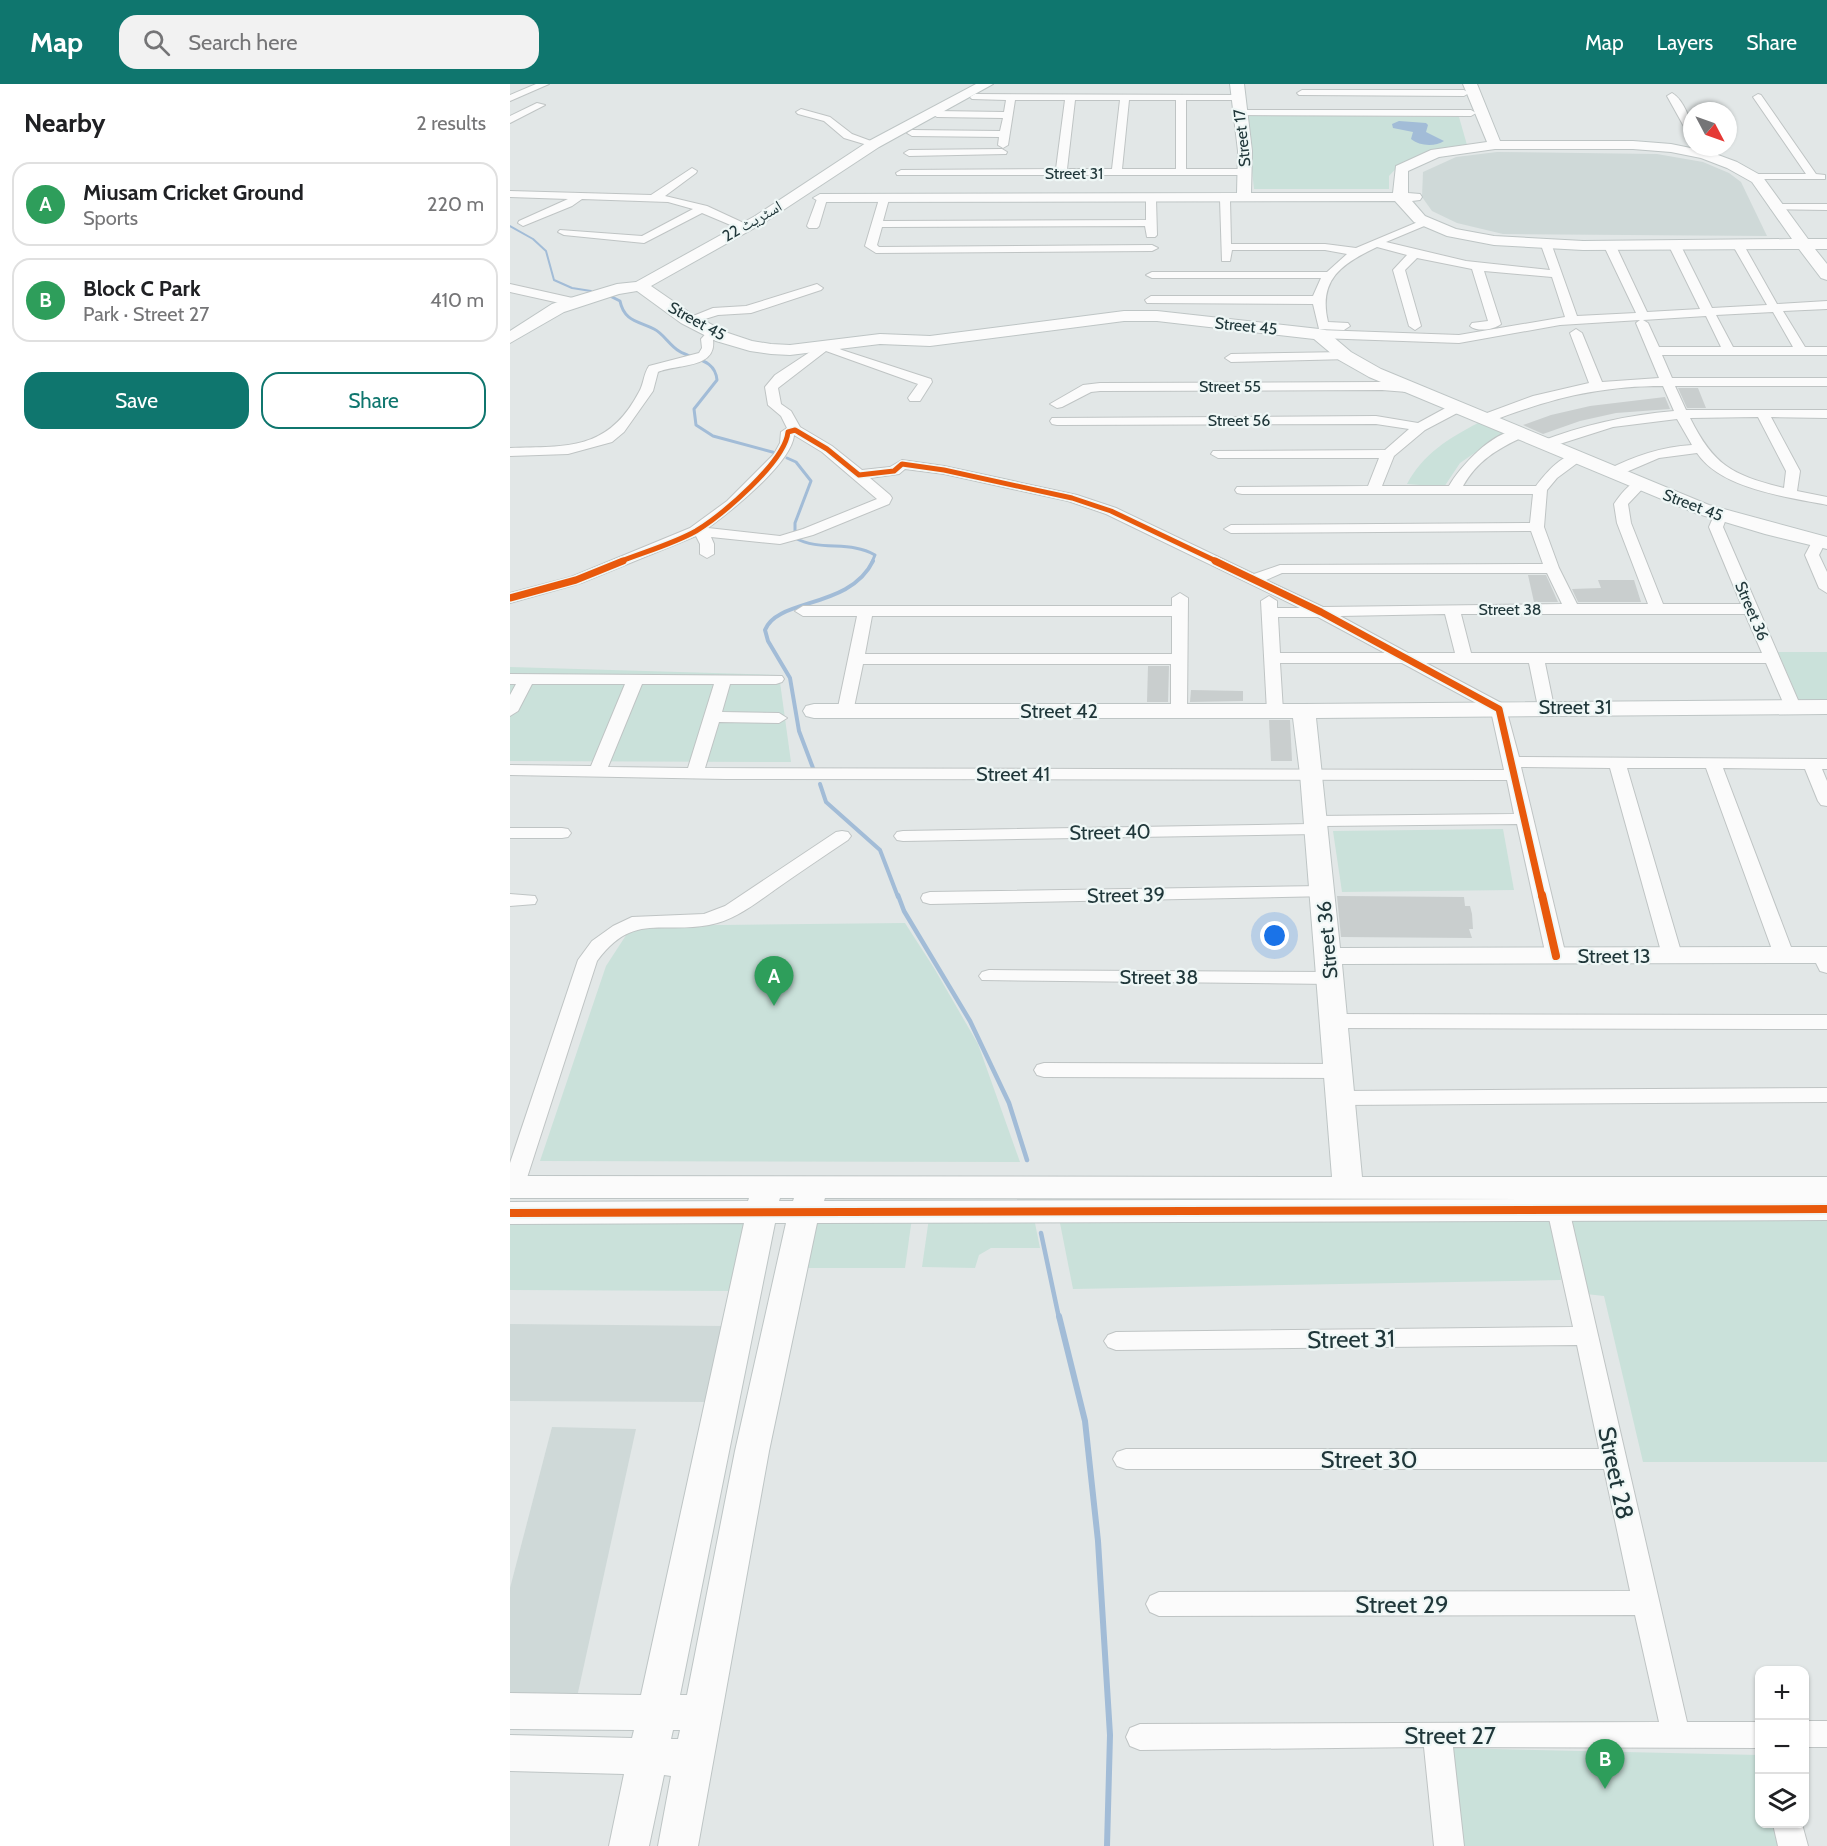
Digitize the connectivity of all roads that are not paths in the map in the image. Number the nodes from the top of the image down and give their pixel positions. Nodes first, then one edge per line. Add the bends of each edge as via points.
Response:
1 (544, 84) edge
2 (986, 84) edge
3 (1465, 87) edge
4 (1302, 88) edge
5 (1238, 90) edge
6 (1672, 96) dead end
7 (975, 97) dead end
8 (1011, 97) junction
9 (1125, 97) junction
10 (1181, 97) junction
11 (1758, 97) dead end
12 (510, 98) edge
13 (1070, 98) junction
14 (540, 105) dead end
15 (801, 112) dead end
16 (1239, 113) junction
17 (1304, 113) junction
18 (1471, 113) junction
19 (937, 114) dead end
20 (1009, 115) junction
21 (1683, 116) edge
22 (510, 120) edge
23 (912, 133) dead end
24 (1005, 134) junction
25 (874, 144) junction
26 (1489, 145) junction
27 (1560, 148) junction
28 (1683, 149) edge
29 (1002, 152) junction
30 (909, 153) dead end
31 (1713, 156) edge
32 (1433, 159) junction
33 (692, 171) dead end
34 (902, 172) dead end
35 (1117, 172) junction
36 (1181, 172) junction
37 (1246, 172) junction
38 (999, 173) junction
39 (1061, 173) junction
40 (1754, 177) junction
41 (1813, 177) junction
42 (1827, 177) edge
43 (1244, 193) junction
44 (510, 194) edge
45 (1398, 195) junction
46 (1418, 195) junction
47 (580, 196) junction
48 (1100, 196) junction
49 (821, 197) junction
50 (653, 199) junction
51 (884, 199) junction
52 (1151, 199) junction
53 (1225, 199) junction
54 (1766, 201) junction
55 (1827, 207) edge
56 (703, 208) junction
57 (1425, 222) junction
58 (523, 223) dead end
59 (1151, 223) junction
60 (877, 224) junction
61 (744, 226) junction
62 (813, 226) dead end
63 (564, 232) dead end
64 (1479, 236) junction
65 (1827, 239) edge
66 (1794, 241) junction
67 (1637, 242) junction
68 (1377, 243) junction
69 (1609, 244) junction
70 (1674, 244) junction
71 (1738, 244) junction
72 (1827, 244) edge
73 (1547, 245) junction
74 (1226, 247) junction
75 (1359, 252) junction
76 (1415, 254) junction
77 (1152, 262) junction
78 (1477, 268) junction
79 (1557, 274) junction
80 (1827, 274) edge
81 (1227, 275) junction
82 (1329, 275) junction
83 (640, 286) junction
84 (510, 288) edge
85 (817, 288) dead end
86 (1319, 300) junction
87 (573, 302) junction
88 (1827, 305) edge
89 (1710, 315) junction
90 (1643, 319) junction
91 (689, 320) junction
92 (1415, 326) junction
93 (1574, 327) junction
94 (714, 333) junction
95 (1318, 334) junction
96 (510, 338) edge
97 (825, 346) junction
98 (1656, 351) junction
99 (1730, 351) junction
100 (1801, 351) junction
101 (1827, 351) edge
102 (1345, 356) junction
103 (1231, 358) dead end
104 (1669, 382) junction
105 (1827, 382) edge
106 (1597, 386) junction
107 (1407, 388) junction
108 (915, 398) dead end
109 (1057, 404) dead end
110 (1456, 408) junction
111 (1682, 414) junction
112 (1763, 414) junction
113 (1827, 414) edge
114 (1484, 419) junction
115 (1057, 421) dead end
116 (1420, 428) junction
117 (795, 430) junction
118 (1518, 434) junction
119 (1544, 445) junction
120 (1701, 449) junction
121 (510, 452) edge
122 (1218, 454) dead end
123 (1389, 454) junction
124 (1575, 458) junction
125 (1612, 473) junction
126 (859, 475) junction
127 (1640, 484) junction
128 (1454, 489) junction
129 (1242, 490) dead end
130 (1372, 490) junction
131 (1540, 490) junction
132 (1790, 493) junction
133 (1827, 501) edge
134 (1720, 516) junction
135 (1537, 527) junction
136 (1231, 529) dead end
137 (698, 531) junction
138 (1823, 542) edge
139 (706, 554) dead end
140 (1552, 568) junction
141 (1254, 579) junction
142 (1269, 587) junction
143 (1827, 588) edge
144 (510, 598) edge
145 (1452, 609) junction
146 (1572, 609) junction
147 (1657, 609) junction
148 (1751, 609) junction
149 (803, 611) dead end
150 (865, 612) junction
151 (1321, 612) junction
152 (1269, 613) junction
153 (1406, 657) junction
154 (1464, 657) junction
155 (1536, 657) junction
156 (1272, 658) junction
157 (1772, 658) junction
158 (856, 659) junction
159 (1180, 659) junction
160 (518, 679) edge
161 (776, 679) dead end
162 (635, 680) junction
163 (723, 681) junction
164 (1546, 707) junction
165 (1793, 707) junction
166 (1827, 707) edge
167 (1499, 709) junction
168 (1314, 710) junction
169 (510, 711) edge
170 (814, 711) dead end
171 (1179, 711) junction
172 (1275, 711) junction
173 (845, 712) junction
174 (712, 717) junction
175 (779, 718) dead end
176 (1617, 762) junction
177 (1713, 764) junction
178 (1819, 764) edge
179 (1514, 768) junction
180 (510, 770) edge
181 (598, 771) junction
182 (695, 773) junction
183 (1312, 774) junction
184 (1827, 801) edge
185 (1525, 819) junction
186 (1316, 825) junction
187 (510, 833) edge
188 (562, 833) dead end
189 (842, 836) dead end
190 (903, 836) dead end
191 (1323, 892) junction
192 (930, 898) dead end
193 (1672, 955) junction
194 (1784, 955) junction
195 (1556, 956) junction
196 (1825, 959) edge
197 (1329, 967) junction
198 (989, 976) dead end
199 (1335, 1021) junction
200 (1827, 1022) edge
201 (1044, 1070) dead end
202 (1339, 1071) junction
203 (1827, 1095) edge
204 (1342, 1098) junction
205 (1348, 1188) junction
206 (511, 1196) edge
207 (1816, 1198) edge
208 (1434, 1199) junction
209 (763, 1200) junction
210 (809, 1200) junction
211 (1558, 1209) junction
212 (1586, 1336) junction
213 (1116, 1341) dead end
214 (1126, 1459) dead end
215 (1613, 1459) junction
216 (1645, 1603) junction
217 (1159, 1604) dead end
218 (510, 1711) edge
219 (657, 1713) junction
220 (703, 1713) junction
221 (1437, 1734) junction
222 (1809, 1734) edge
223 (1827, 1734) edge
224 (1755, 1735) edge
225 (1676, 1736) junction
226 (1140, 1737) dead end
227 (510, 1753) edge
228 (648, 1757) junction
229 (695, 1758) junction
230 (1789, 1828) edge
231 (629, 1846) edge
232 (678, 1846) edge
233 (1449, 1846) edge
234 (1793, 1846) edge

1 - 12 street
2 - 25 street, اسٹریٹ 22
3 - 4 street
3 - 18 street
3 - 26 street
4 - 17 street
5 - 10 street
5 - 16 street, Street 17
6 - 21 street
7 - 8 street
8 - 13 street
8 - 20 street
9 - 10 street
9 - 13 street
9 - 35 street
10 - 36 street
11 - 41 street
13 - 39 street
14 - 22 street
15 - 25 street via 827,119 848,136
16 - 17 street
16 - 37 street, Street 17
17 - 18 street
18 - 26 street
19 - 20 street
20 - 24 street
23 - 24 street
24 - 29 street
25 - 61 street, اسٹریٹ 22
26 - 27 street
26 - 32 street via 1455,149
27 - 28 street via 1633,145
27 - 32 street via 1493,150
27 - 54 street via 1636,151 1698,159 1736,174
29 - 30 street
29 - 38 street
31 - 40 street
32 - 45 street via 1401,169
32 - 46 street via 1418,172
33 - 50 street
34 - 38 street, Street 31
35 - 36 street, Street 31
35 - 39 street, Street 31
36 - 37 street, Street 31
37 - 43 street, Street 17
38 - 39 street, Street 31
40 - 41 street
40 - 54 street
41 - 42 street
43 - 45 street
43 - 48 street
44 - 47 street
45 - 46 street
45 - 53 street
45 - 57 street
46 - 64 street via 1428,211 1441,220
47 - 50 street
47 - 58 street
48 - 49 street
48 - 51 street
48 - 52 street
49 - 51 street
49 - 62 street
50 - 56 street
51 - 60 street
52 - 53 street
52 - 59 street
53 - 74 street
54 - 55 street
54 - 66 street
54 - 66 street
56 - 61 street
56 - 63 street via 644,240
57 - 64 street
57 - 68 street
59 - 60 street
59 - 77 street
60 - 77 street via 871,246 876,250
61 - 83 street, اسٹریٹ 22
64 - 67 street
64 - 73 street via 1514,244
65 - 66 street
66 - 67 street
66 - 71 street
66 - 72 street
66 - 80 street
67 - 69 street
67 - 70 street
68 - 75 street
68 - 76 street
69 - 73 street
69 - 90 street
70 - 71 street
70 - 89 street
71 - 100 street
73 - 79 street
74 - 75 street via 1325,247
74 - 81 street
75 - 82 street
76 - 78 street
76 - 92 street via 1399,270
77 - 81 street
77 - 86 street via 1150,306
78 - 79 street
78 - 92 street via 1495,324
79 - 93 street
81 - 82 street
82 - 86 street
83 - 87 street, اسٹریٹ 22
83 - 91 street, Street 45
84 - 87 street
85 - 91 street via 747,310 717,311
86 - 92 street via 1323,326
87 - 96 street, اسٹریٹ 22
88 - 89 street
89 - 90 street
89 - 99 street
90 - 93 street
90 - 98 street
91 - 94 street, Street 45
93 - 95 street via 1459,339
93 - 106 street
94 - 97 street, Street 45 via 771,349
94 - 121 street via 707,339 708,348 698,357 653,369 647,391 607,439 568,450
95 - 97 street, Street 45 via 1157,316 1124,316 930,341 880,339
95 - 102 street, Street 45
97 - 108 street via 926,382
97 - 117 street via 771,387 775,405
98 - 99 street
98 - 104 street
99 - 100 street
100 - 101 street
102 - 103 street
102 - 107 street, Street 45
104 - 105 street
104 - 106 street
104 - 111 street
106 - 114 street via 1538,399
107 - 109 street, Street 55 via 1100,387 1088,388
107 - 110 street, Street 45
110 - 114 street, Street 45
110 - 116 street
111 - 112 street
111 - 119 street via 1627,419 1583,429
111 - 120 street
112 - 113 street
112 - 132 street via 1793,471
114 - 118 street, Street 45
115 - 116 street, Street 56 via 1376,420
116 - 123 street
117 - 126 street via 827,448
117 - 137 street via 788,432 779,456 756,480
118 - 119 street, Street 45
118 - 128 street via 1480,454
119 - 124 street, Street 45
120 - 125 street via 1665,451 1633,460
120 - 132 street via 1725,471
122 - 123 street
123 - 130 street
124 - 125 street, Street 45
124 - 131 street
125 - 127 street, Street 45
126 - 137 street via 884,501 808,532 780,540
126 - 141 street via 910,465 1072,498 1111,511
127 - 134 street, Street 45
127 - 147 street via 1621,504 1624,523
128 - 130 street
128 - 131 street
129 - 130 street
131 - 135 street
132 - 133 street
134 - 138 street, Street 45
134 - 148 street, Street 36 via 1716,527
135 - 136 street
135 - 140 street
137 - 139 street via 707,544
137 - 144 street via 576,580
138 - 143 street via 1812,555
140 - 141 street via 1280,569
140 - 146 street
141 - 142 street
142 - 151 street
142 - 152 street
145 - 146 street, Street 38
145 - 151 street, Street 38
145 - 154 street
146 - 147 street, Street 38
147 - 148 street, Street 38
148 - 157 street, Street 36
149 - 150 street
150 - 158 street
150 - 159 street via 1180,604
151 - 152 street, Street 38
151 - 153 street
152 - 156 street
153 - 154 street
153 - 156 street
153 - 167 street
154 - 155 street
155 - 157 street
155 - 164 street
156 - 172 street
157 - 165 street, Street 36
158 - 159 street
158 - 173 street
159 - 171 street
160 - 162 street
160 - 169 street
161 - 163 street
162 - 163 street
162 - 181 street
163 - 174 street
164 - 165 street, Street 31
164 - 167 street, Street 31
165 - 166 street, Street 31
167 - 168 street, Street 31
167 - 179 street
168 - 172 street, Street 42
168 - 183 street, Street 36
170 - 173 street, Street 42
171 - 172 street, Street 42
171 - 173 street, Street 42
174 - 175 street
174 - 182 street
176 - 177 street, Street 41
176 - 179 street, Street 41
176 - 193 street
177 - 178 street, Street 41
177 - 194 street
178 - 184 street
179 - 183 street, Street 41
179 - 185 street
180 - 181 street, Street 41
181 - 182 street, Street 41
182 - 183 street, Street 41
183 - 186 street, Street 36
185 - 186 street, Street 40
185 - 195 street
186 - 190 street, Street 40
186 - 191 street, Street 36
187 - 188 street
189 - 206 street via 732,910 706,920 639,921 599,945 588,960
191 - 192 street, Street 39
191 - 197 street, Street 36
193 - 194 street, Street 13
193 - 195 street, Street 13
194 - 196 street, Street 13
195 - 197 street, Street 13
197 - 198 street, Street 38
197 - 199 street, Street 36
199 - 200 street
199 - 202 street, Street 36
201 - 202 street
202 - 204 street, Street 36
203 - 204 street
204 - 205 street, Street 36
205 - 208 street
205 - 210 street
206 - 209 street
207 - 208 street
207 - 211 street
208 - 210 street
208 - 211 street
209 - 210 street
209 - 219 street
210 - 220 street via 752,1451
211 - 212 street, Street 28
212 - 213 street, Street 31
212 - 215 street, Street 28
214 - 215 street, Street 30
215 - 216 street, Street 28
216 - 217 street, Street 29
216 - 225 street, Street 28
218 - 219 street
219 - 220 street
219 - 228 street
220 - 229 street
221 - 225 street, Street 27
221 - 226 street, Street 27
221 - 233 street
222 - 223 street
224 - 225 street, Street 27
227 - 228 street
228 - 229 street
228 - 231 street
229 - 232 street
230 - 234 street

